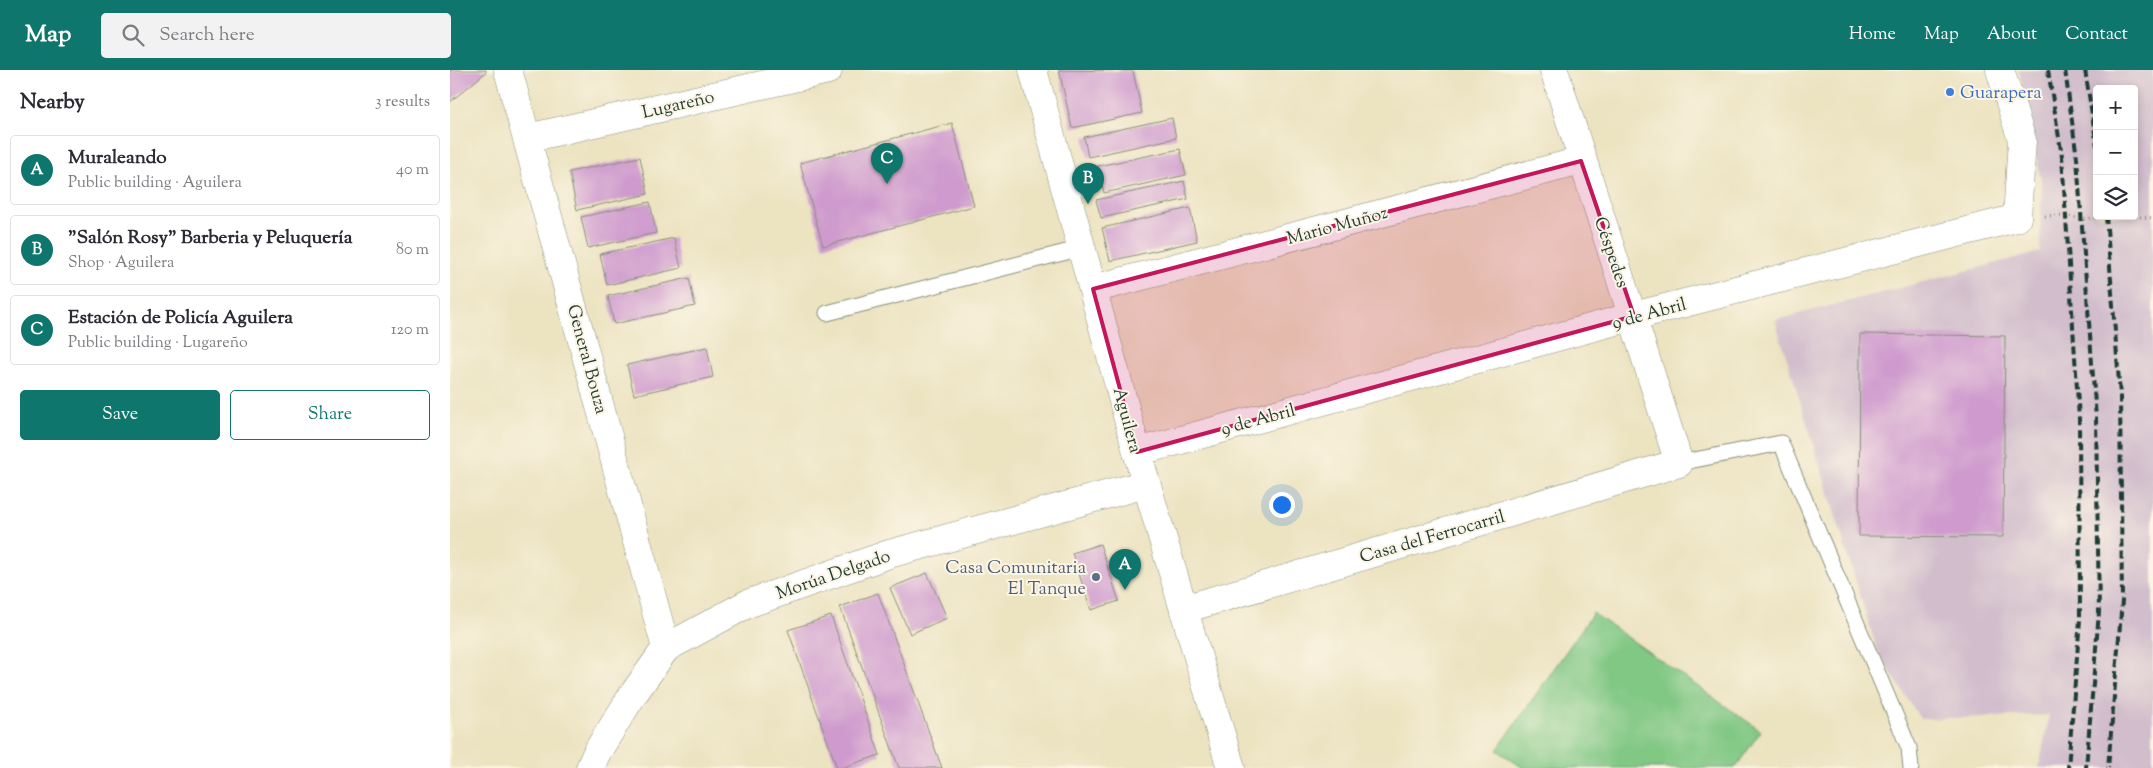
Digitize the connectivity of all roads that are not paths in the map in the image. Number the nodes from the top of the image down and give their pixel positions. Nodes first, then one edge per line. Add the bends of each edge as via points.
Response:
1 (508, 70) edge
2 (828, 70) edge
3 (1033, 70) edge
4 (1554, 70) edge
5 (2000, 70) edge
6 (528, 138) junction
7 (1581, 161) junction
8 (1082, 248) junction
9 (1093, 289) junction
10 (827, 313) dead end
11 (1634, 316) junction
12 (1136, 452) junction
13 (1679, 463) junction
14 (1146, 484) junction
15 (1184, 609) junction
16 (666, 648) junction
17 (590, 768) edge
18 (1231, 768) edge
19 (1910, 768) edge

1 - 6 street, General Bouza
2 - 6 street, Lugareño
3 - 8 street, Aguilera
4 - 7 street, Céspedes
5 - 11 street, 9 de Abril via 2022,140 2017,218
6 - 16 street, General Bouza
7 - 9 street, Mario Muñoz
7 - 11 street, Céspedes
8 - 9 street, Aguilera
8 - 10 lane
9 - 12 street, Aguilera
11 - 12 street, 9 de Abril
11 - 13 street, Céspedes
12 - 14 street, Aguilera
13 - 15 street, Casa del Ferrocarril
13 - 19 lane via 1782,443 1909,748
14 - 15 street, Aguilera
14 - 16 street, Morúa Delgado via 889,554 747,604
15 - 18 street, Aguilera
16 - 17 street, Morúa Delgado via 632,696

